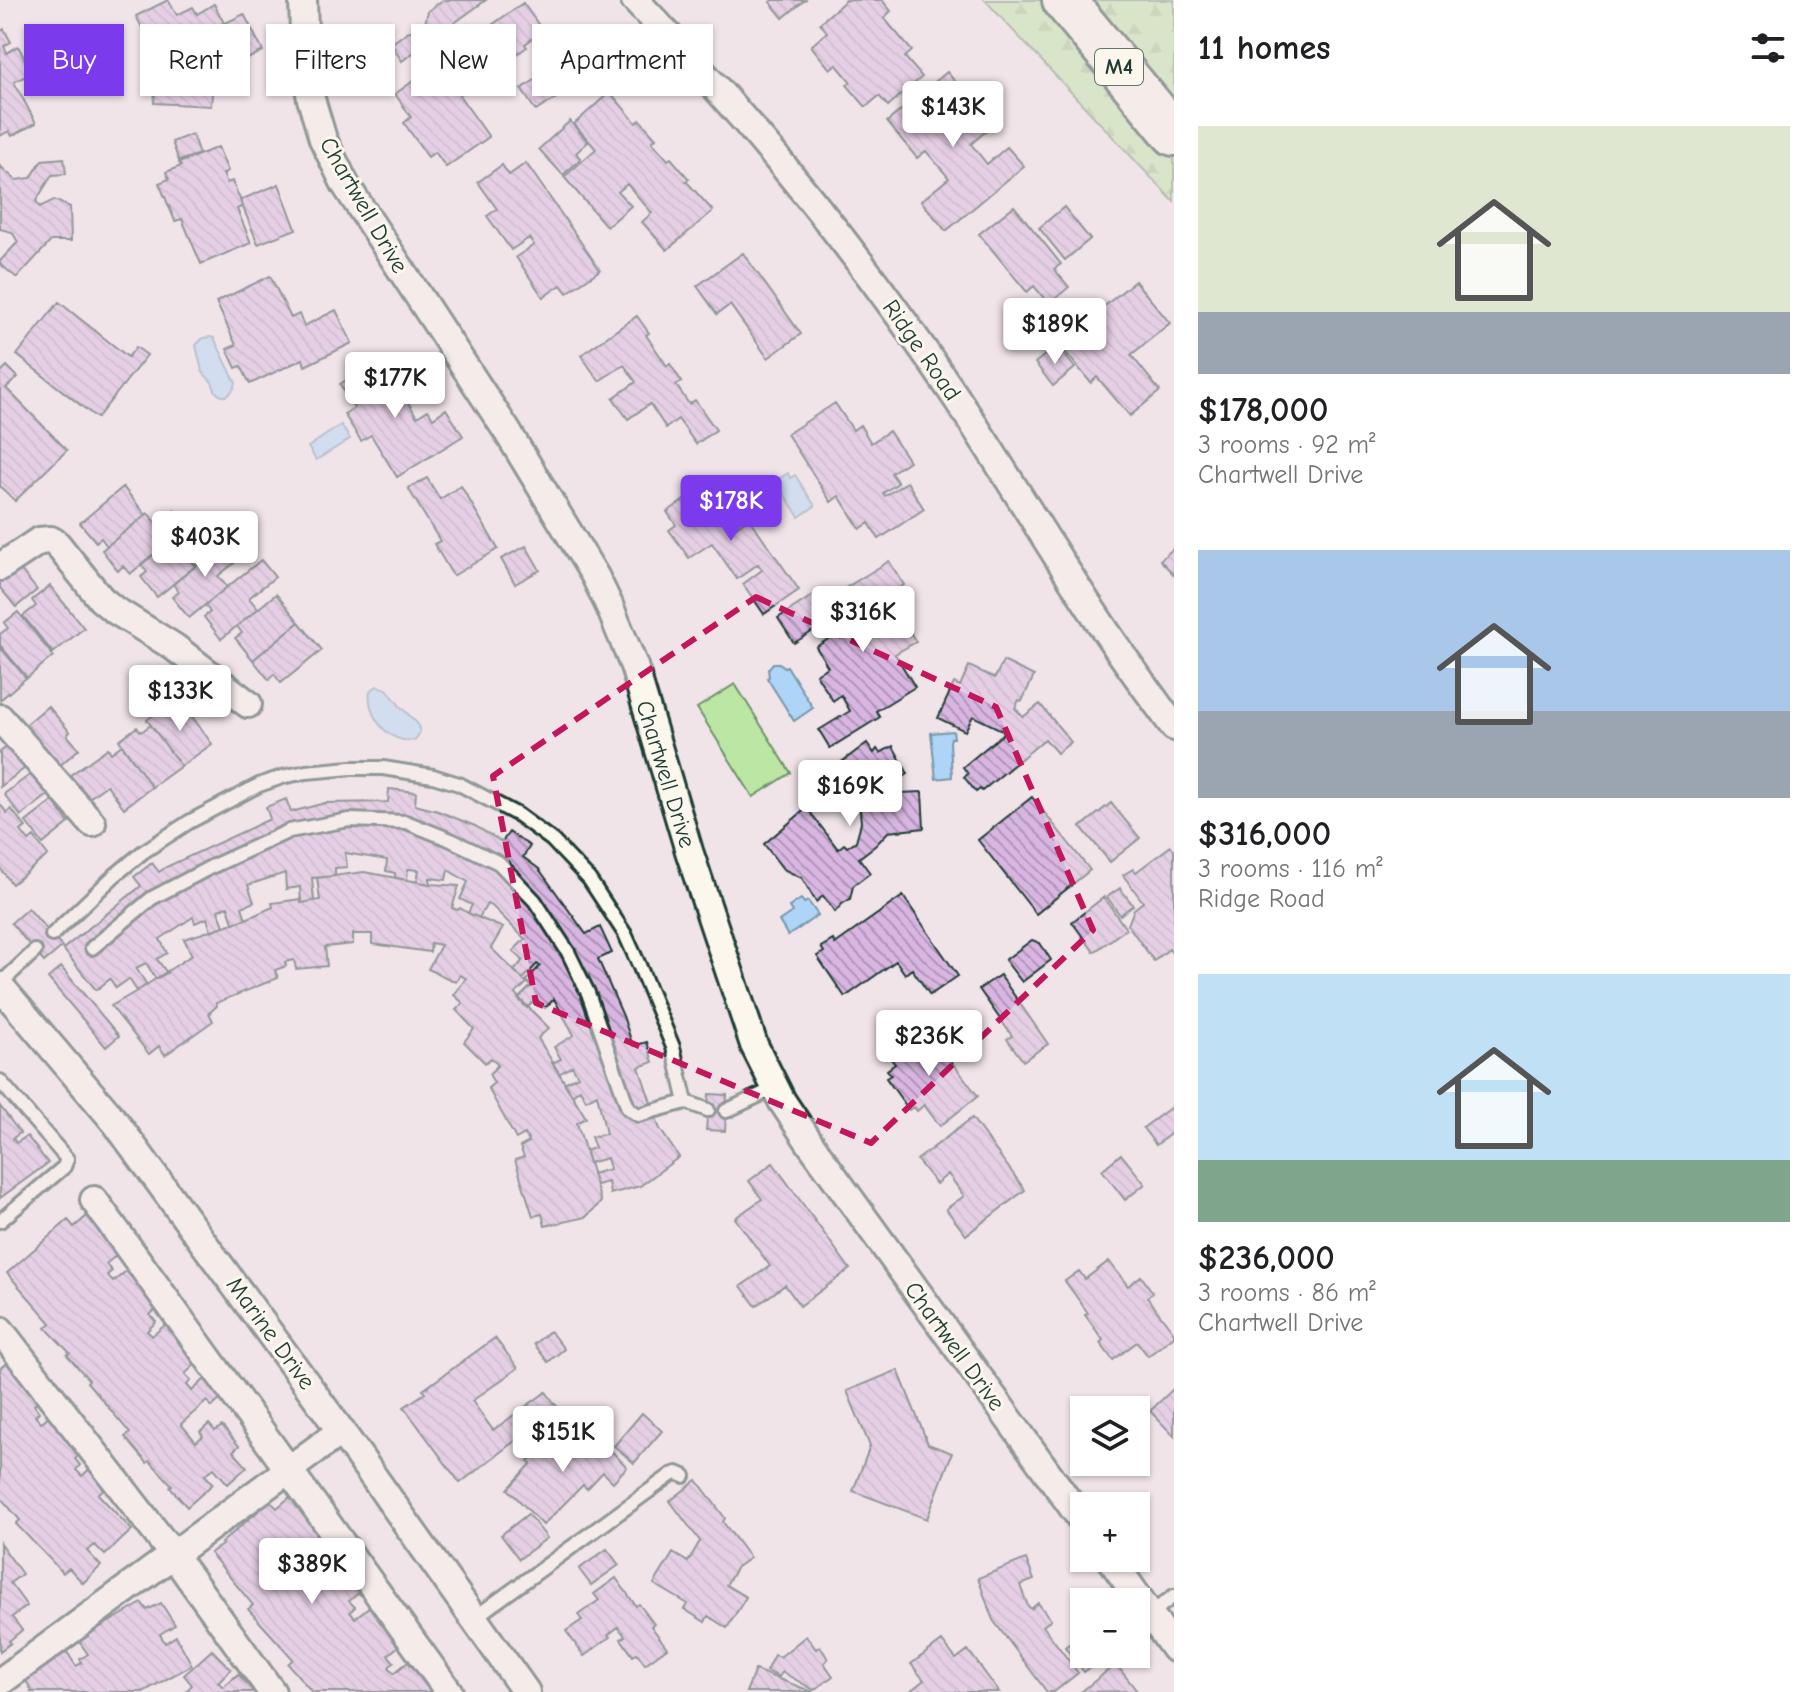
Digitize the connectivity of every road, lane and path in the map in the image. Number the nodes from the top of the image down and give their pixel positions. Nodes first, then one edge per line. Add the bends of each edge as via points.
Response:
1 (303, 0) edge
2 (635, 0) edge
3 (1064, 0) edge
4 (1174, 134) edge
5 (0, 567) edge
6 (248, 704) dead end
7 (0, 718) edge
8 (1174, 727) edge
9 (92, 823) dead end
10 (52, 935) dead end
11 (92, 948) dead end
12 (35, 951) dead end
13 (0, 985) edge
14 (0, 1081) edge
15 (775, 1088) junction
16 (686, 1102) junction
17 (708, 1110) dead end
18 (726, 1111) dead end
19 (94, 1200) dead end
20 (0, 1221) edge
21 (0, 1330) edge
22 (341, 1431) junction
23 (289, 1470) junction
24 (684, 1476) dead end
25 (1070, 1504) edge
26 (174, 1556) junction
27 (1174, 1596) edge
28 (1150, 1614) joint
29 (474, 1618) junction
30 (1174, 1648) edge
31 (0, 1682) edge
32 (272, 1692) edge
33 (449, 1692) edge
34 (526, 1692) edge

1 - 15 street, Chartwell Drive via 311,99 345,184 507,431 609,605 634,666 754,1045
2 - 8 street, Ridge Road via 818,209 877,287
3 - 4 highway, M4
5 - 6 street via 39,541 51,540 113,609 174,647
7 - 9 street
10 - 16 lane via 143,852 259,785 306,772 351,768 433,776 526,820 589,879 639,965 673,1047
11 - 16 lane via 152,898 289,831 349,820 406,822 499,863 535,901 588,993 628,1108 638,1115
12 - 13 lane
13 - 22 street, Marine Drive via 116,1123
14 - 20 lane via 67,1159
15 - 18 lane
15 - 25 street, Chartwell Drive via 875,1236
16 - 17 lane
19 - 23 street
21 - 26 street
22 - 23 street
22 - 29 street, Marine Drive
23 - 26 street
23 - 33 street
24 - 29 lane via 671,1475
26 - 31 street
26 - 32 street
27 - 28 lane
28 - 30 street
29 - 34 street, Marine Drive

